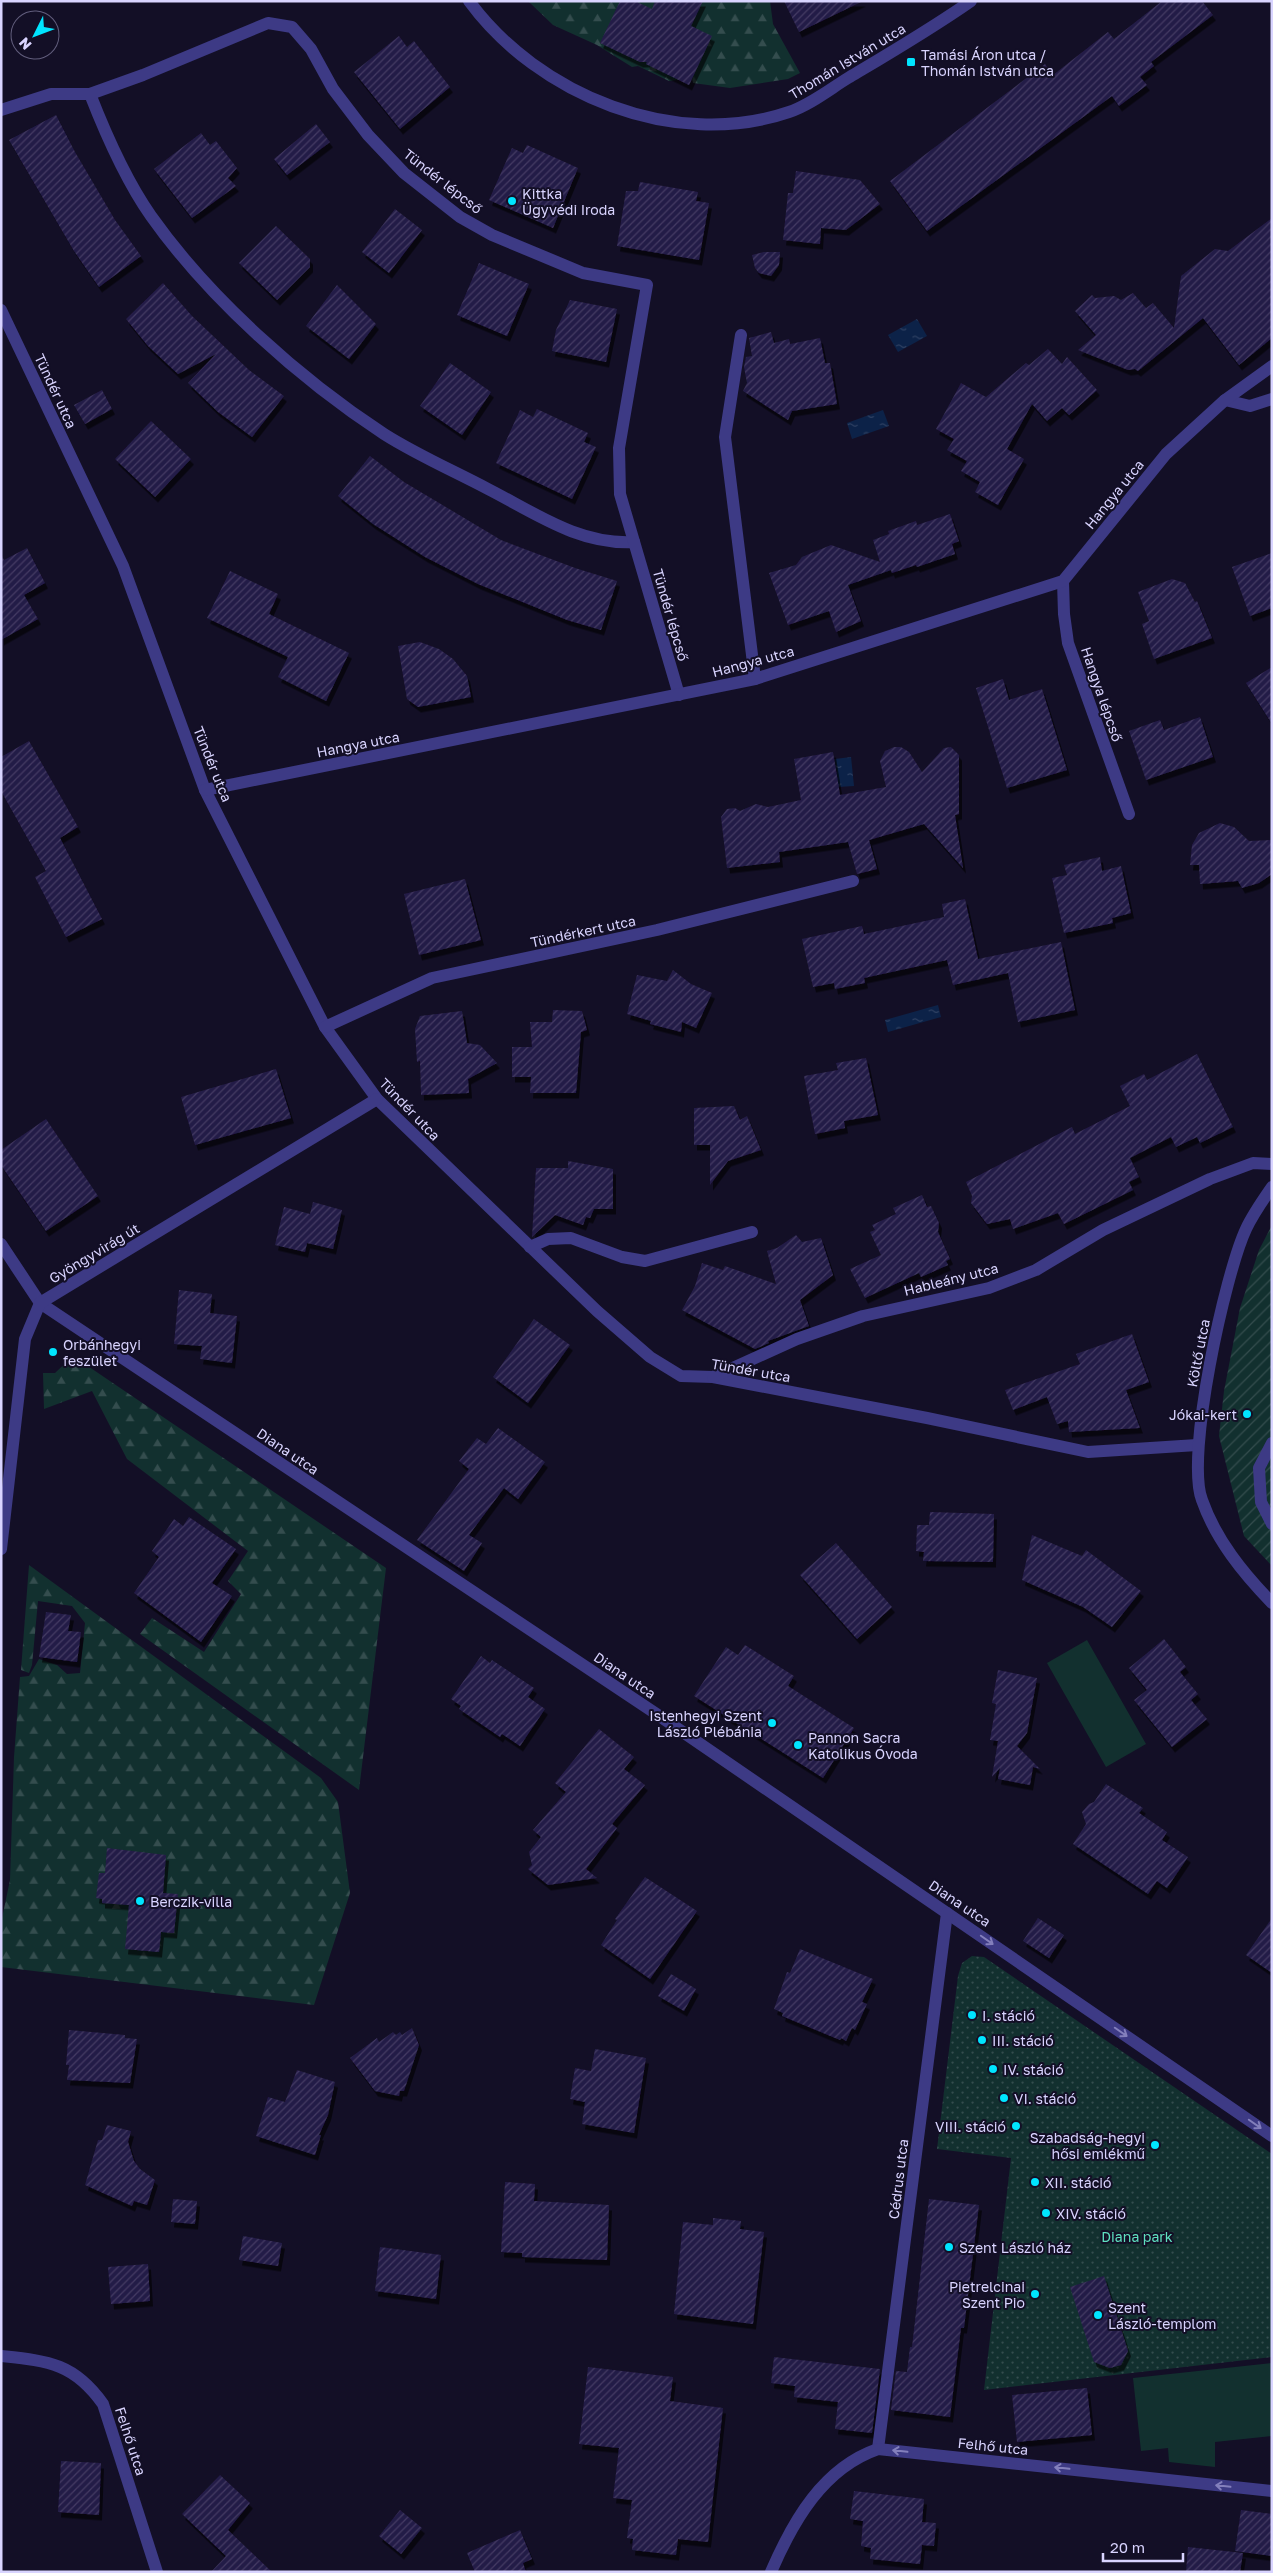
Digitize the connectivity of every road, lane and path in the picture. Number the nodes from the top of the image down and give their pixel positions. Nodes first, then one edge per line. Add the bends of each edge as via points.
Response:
1 (468, 1) edge
2 (971, 1) edge
3 (90, 94) junction
4 (1, 110) edge
5 (1, 310) edge
6 (741, 335) dead end
7 (1272, 366) edge
8 (1226, 400) junction
9 (1272, 400) edge
10 (634, 542) junction
11 (1063, 581) junction
12 (755, 679) junction
13 (679, 695) junction
14 (205, 790) junction
15 (1129, 814) dead end
16 (853, 881) dead end
17 (325, 1027) junction
18 (377, 1099) junction
19 (1272, 1164) edge
20 (1272, 1187) edge
21 (752, 1232) dead end
22 (1, 1244) edge
23 (530, 1247) junction
24 (40, 1304) junction
25 (713, 1377) junction
26 (1272, 1442) edge
27 (1197, 1445) junction
28 (1272, 1524) edge
29 (1, 1549) edge
30 (1272, 1603) edge
31 (947, 1913) junction
32 (1272, 2136) edge
33 (1, 2356) edge
34 (878, 2449) junction
35 (1272, 2491) edge
36 (157, 2572) edge
37 (771, 2572) edge

1 - 2 street, Thomán István utca via 508,45 542,71 579,92 639,114 703,124 748,122 791,112
3 - 4 street, Tündér lépcső via 51,94
3 - 10 street via 121,164 150,215 202,278 325,393 384,434 565,531 612,543
3 - 10 street, Tündér lépcső via 268,23 292,27 311,49 333,89 368,135 404,173 460,217 492,236 583,273 647,285 619,448 620,494
5 - 14 street, Tündér utca via 123,566
6 - 12 street via 725,437
7 - 8 street, Hangya utca
8 - 9 street via 1250,406
8 - 11 street, Hangya utca via 1166,454
10 - 13 street, Tündér lépcső
11 - 12 street, Hangya utca
11 - 15 street, Hangya lépcső via 1068,643
12 - 13 street, Hangya utca
13 - 14 street, Hangya utca
14 - 17 street, Tündér utca
16 - 17 street, Tündérkert utca via 656,930 432,978
17 - 18 street, Tündér utca
18 - 23 street, Tündér utca
18 - 24 street, Gyöngyvirág út
19 - 25 street, Hableány utca via 1253,1163 1210,1180 1104,1230 1036,1270 989,1288 863,1316 797,1339
20 - 27 street, Költő utca via 1246,1230 1226,1292
21 - 23 street via 644,1262 571,1238 548,1239
22 - 24 street, Diana utca
23 - 25 street, Tündér utca via 650,1357 681,1376
24 - 29 street via 25,1339
24 - 31 street, Diana utca
25 - 27 street, Tündér utca via 1088,1452
26 - 28 street via 1259,1468 1261,1502
27 - 30 street, Költő utca via 1201,1498 1218,1536 1248,1578
31 -> 32 street, Diana utca
31 - 34 street, Cédrus utca
33 - 36 street, Felhő utca via 45,2361 64,2367 92,2388 103,2404
35 -> 34 street, Felhő utca
34 - 37 street, Felhő utca via 862,2454 842,2468 812,2497

